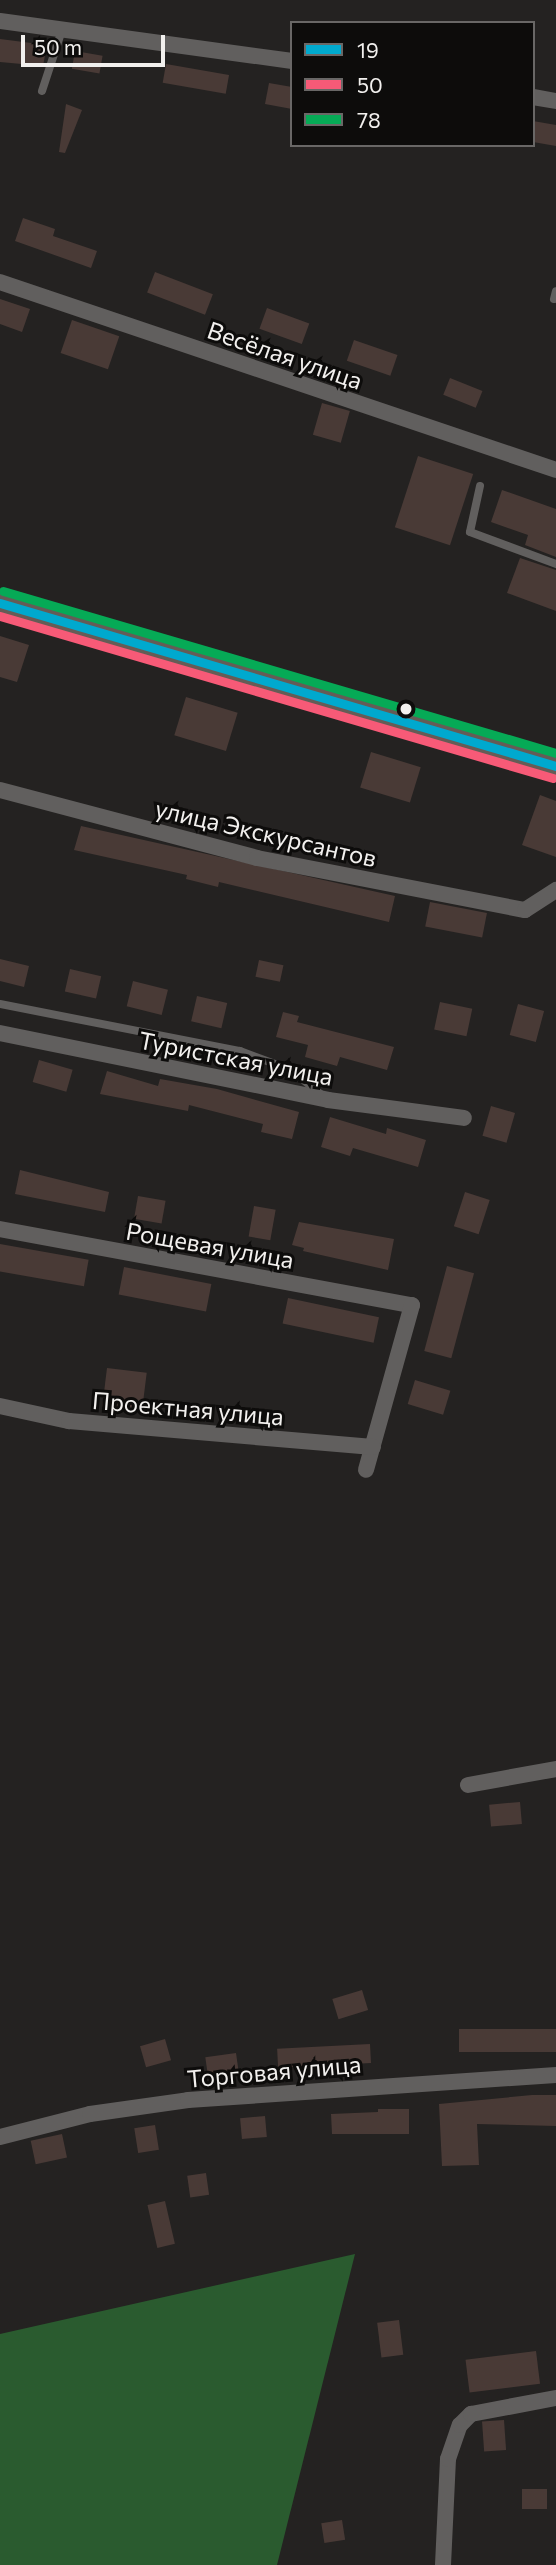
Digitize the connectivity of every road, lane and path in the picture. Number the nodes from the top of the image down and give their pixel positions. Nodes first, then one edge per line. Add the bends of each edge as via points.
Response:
1 (0, 22) edge
2 (63, 27) junction
3 (290, 61) edge
4 (42, 90) dead end
5 (535, 97) edge
6 (556, 101) edge
7 (0, 282) edge
8 (556, 470) edge
9 (480, 486) dead end
10 (556, 564) edge
11 (0, 603) edge
12 (556, 766) edge
13 (0, 790) edge
14 (556, 890) edge
15 (0, 1004) edge
16 (0, 1033) edge
17 (328, 1100) junction
18 (464, 1118) dead end
19 (0, 1230) edge
20 (0, 1406) edge
21 (373, 1447) junction
22 (366, 1470) dead end
23 (556, 1769) edge
24 (468, 1785) dead end
25 (556, 2075) edge
26 (0, 2137) edge
27 (556, 2398) edge
28 (443, 2565) edge

1 - 2 street
2 - 3 street
2 - 4 lane
5 - 6 street
7 - 8 street, Весёлая улица
9 - 10 lane via 470,532
11 - 12 highway
13 - 14 street, улица Экскурсантов via 257,858 525,910
15 - 17 lane via 240,1051 291,1070
16 - 17 street, Туристская улица
17 - 18 street, Туристская улица
19 - 21 street, Рощевая улица via 412,1305
20 - 21 street, Проектная улица via 69,1421
21 - 22 street
23 - 24 street
25 - 26 street, Торговая улица via 188,2100 90,2115
27 - 28 street via 471,2414 460,2425 448,2459

